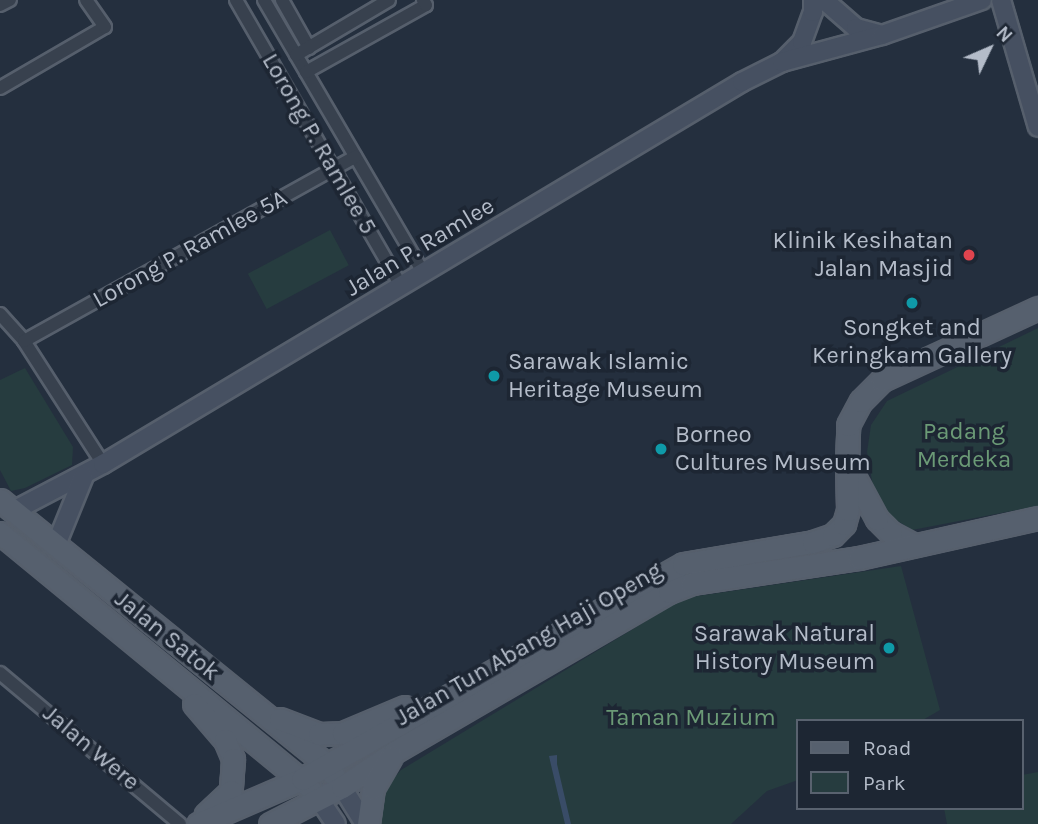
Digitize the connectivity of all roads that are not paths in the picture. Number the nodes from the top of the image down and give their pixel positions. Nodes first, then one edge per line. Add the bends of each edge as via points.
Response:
1 (10, 0) edge
2 (86, 0) edge
3 (236, 0) edge
4 (264, 0) edge
5 (282, 0) edge
6 (389, 0) edge
7 (424, 0) edge
8 (813, 0) edge
9 (824, 0) edge
10 (982, 0) edge
11 (1001, 0) edge
12 (0, 5) edge
13 (882, 35) junction
14 (309, 48) junction
15 (296, 55) junction
16 (782, 62) junction
17 (306, 72) junction
18 (0, 88) edge
19 (1038, 127) edge
20 (355, 157) junction
21 (334, 169) junction
22 (424, 274) junction
23 (402, 287) junction
24 (1038, 308) edge
25 (0, 314) edge
26 (24, 341) junction
27 (847, 463) junction
28 (103, 464) junction
29 (84, 476) junction
30 (0, 493) edge
31 (8, 504) edge
32 (1038, 519) edge
33 (0, 533) edge
34 (56, 545) junction
35 (914, 545) junction
36 (160, 665) junction
37 (0, 673) edge
38 (482, 676) junction
39 (253, 706) junction
40 (394, 752) junction
41 (327, 765) junction
42 (302, 779) junction
43 (342, 787) junction
44 (319, 799) junction
45 (180, 824) edge
46 (192, 824) edge
47 (198, 824) edge
48 (270, 824) edge
49 (336, 824) edge
50 (367, 824) edge

1 - 12 street
2 - 18 street via 105,27
3 - 21 street, Lorong P. Ramlee 5
4 - 15 street, Lorong P. Ramlee 5
5 - 14 street
6 - 14 street
7 - 17 street via 426,5
8 - 16 main road, Jalan P. Ramlee via 802,42
9 - 13 main road via 856,28
10 - 13 main road, Jalan P. Ramlee
11 - 19 main road
13 - 16 main road, Jalan P. Ramlee
14 - 15 street
15 - 17 street, Lorong P. Ramlee 5
16 - 22 main road, Jalan P. Ramlee via 689,113
17 - 20 street, Lorong P. Ramlee 5
20 - 21 street, Lorong P. Ramlee 5A
20 - 22 street, Lorong P. Ramlee 5
21 - 23 street, Lorong P. Ramlee 5
21 - 26 street, Lorong P. Ramlee 5A
22 - 23 main road, Jalan P. Ramlee
23 - 28 main road, Jalan P. Ramlee
24 - 27 main road, Jalan Tun Abang Haji Openg via 882,380 861,401 848,425
25 - 26 street
26 - 28 street
27 - 35 main road via 877,519
27 - 38 main road, Jalan Tun Abang Haji Openg via 848,510 844,524 833,535 683,564
28 - 29 main road, Jalan P. Ramlee
29 - 31 main road, Jalan P. Ramlee
29 - 34 main road
30 - 31 main road, Jalan Satok
31 - 34 main road, Jalan Satok
32 - 35 main road, Jalan Tun Abang Haji Openg
33 - 36 main road, Jalan Satok
34 - 39 main road, Jalan Satok
35 - 40 main road, Jalan Tun Abang Haji Openg via 680,587
36 - 42 main road, Jalan Satok
36 - 46 main road via 225,740 233,760 231,791
37 - 45 street, Jalan Were
38 - 39 main road via 344,733 319,734
38 - 41 main road, Jalan Tun Abang Haji Openg
39 - 41 main road, Jalan Satok
40 - 43 main road, Jalan Tun Abang Haji Openg
40 - 50 main road via 373,788
41 - 42 main road, Jalan Tun Abang Haji Openg
41 - 43 main road, Jalan Satok
42 - 44 main road, Jalan Satok
42 - 47 main road, Jalan Tun Abang Haji Openg
43 - 44 main road, Jalan Tun Abang Haji Openg
43 - 50 main road
44 - 48 main road, Jalan Tun Abang Haji Openg
44 - 49 main road

